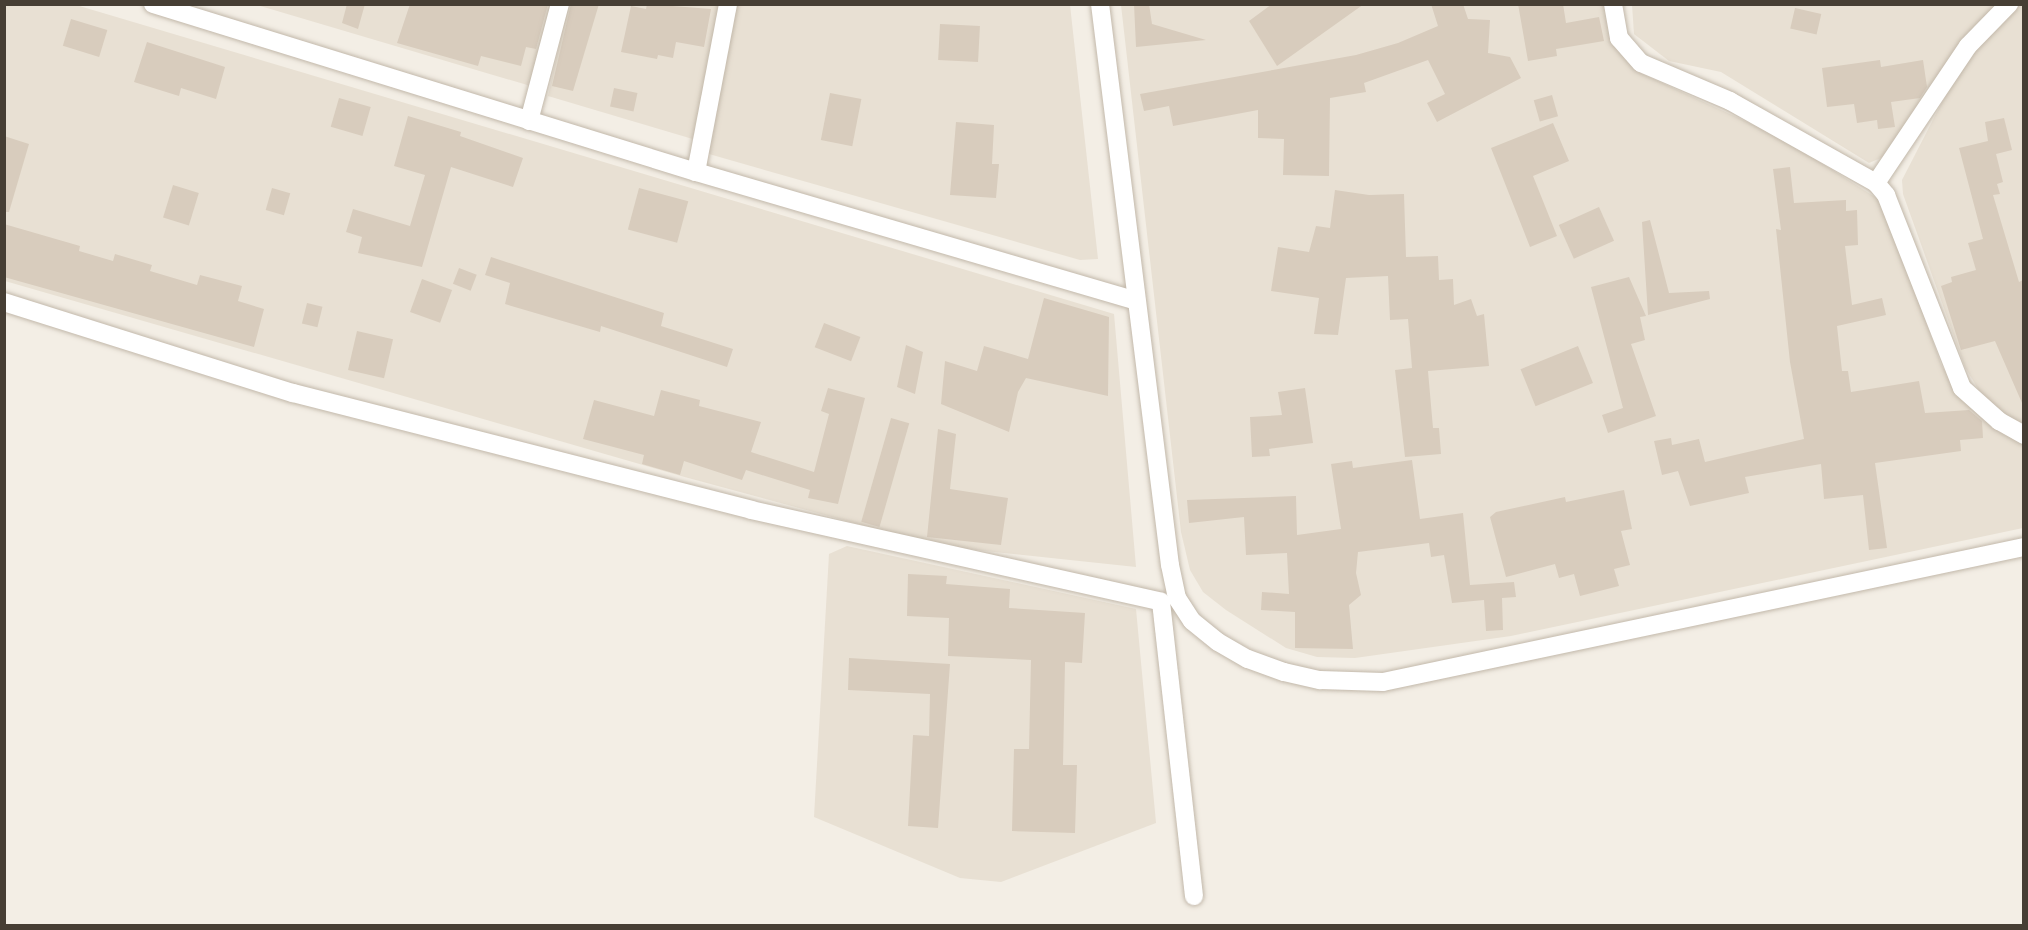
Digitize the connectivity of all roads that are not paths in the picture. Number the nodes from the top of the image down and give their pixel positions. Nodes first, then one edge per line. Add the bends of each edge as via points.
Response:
1 (153, 4) edge
2 (560, 4) edge
3 (728, 4) edge
4 (1100, 4) edge
5 (1613, 4) edge
6 (2009, 4) edge
7 (529, 121) junction
8 (696, 172) junction
9 (1876, 183) junction
10 (1135, 300) junction
11 (4, 302) edge
12 (2024, 435) edge
13 (2024, 547) edge
14 (1194, 896) dead end

1 - 7 street
2 - 7 street
3 - 8 street
4 - 10 street
5 - 9 street via 1619,38 1641,63 1730,100
6 - 9 street via 1968,46
7 - 8 street
8 - 10 street
9 - 12 street via 1886,195 1962,388 1999,422
10 - 13 street via 1177,598 1192,621 1218,642 1248,659 1284,672 1320,680 1383,682
11 - 14 street via 304,396 751,510 1161,602

